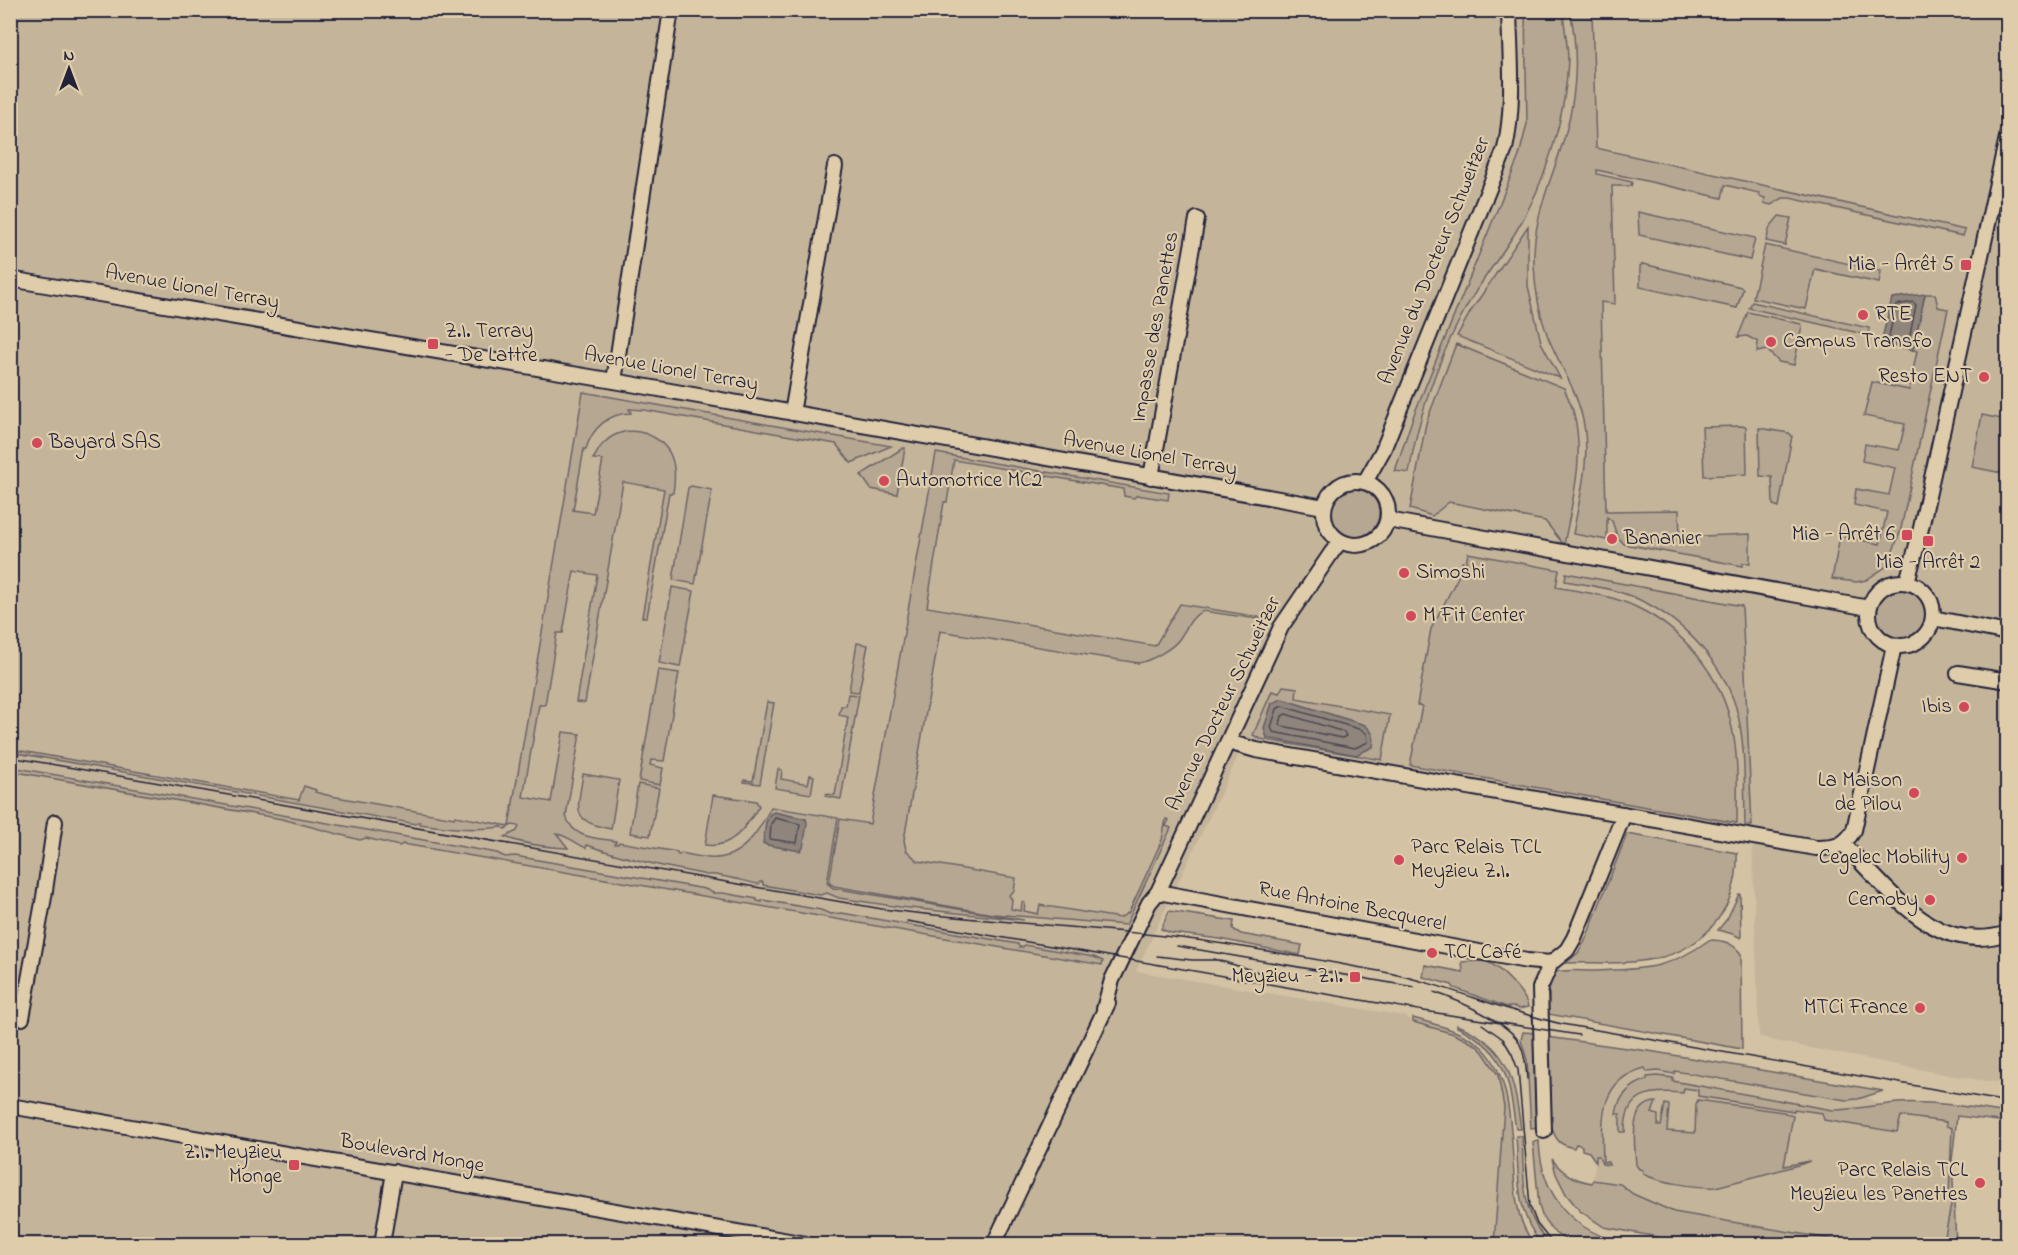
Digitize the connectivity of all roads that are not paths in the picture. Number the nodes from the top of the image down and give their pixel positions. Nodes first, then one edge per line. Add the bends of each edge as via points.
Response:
1 (671, 10) edge
2 (1509, 10) edge
3 (2007, 133) edge
4 (835, 166) dead end
5 (1197, 219) dead end
6 (10, 279) edge
7 (614, 381) junction
8 (792, 413) junction
9 (1151, 477) junction
10 (1365, 482) junction
11 (1324, 507) junction
12 (1388, 520) junction
13 (1340, 542) junction
14 (1907, 582) junction
15 (1869, 608) junction
16 (1933, 618) junction
17 (2007, 633) edge
18 (1894, 646) junction
19 (1958, 673) dead end
20 (2007, 681) edge
21 (1228, 742) junction
22 (1624, 814) junction
23 (55, 822) dead end
24 (1843, 844) junction
25 (1158, 892) junction
26 (2007, 933) edge
27 (1551, 963) junction
28 (22, 1018) dead end
29 (10, 1106) edge
30 (1544, 1131) dead end
31 (394, 1172) junction
32 (382, 1245) edge
33 (806, 1245) edge
34 (994, 1245) edge

1 - 7 street
2 - 10 street, Avenue du Docteur Schweitzer via 1512,98 1505,149 1383,450
3 - 14 street
4 - 8 street
5 - 9 street, Impasse des Panettes
6 - 7 street, Avenue Lionel Terray
7 - 8 street, Avenue Lionel Terray
8 - 9 street, Avenue Lionel Terray
9 - 11 street, Avenue Lionel Terray
10 - 11 street via 1344,483 1328,497
10 - 12 street via 1386,501
11 - 13 street via 1328,531
12 - 13 street via 1370,543 1360,546
12 - 15 street
13 - 21 street, Avenue Docteur Schweitzer via 1281,627
14 - 15 street via 1879,590
14 - 16 street via 1925,592
15 - 18 street via 1877,636
16 - 17 street
16 - 18 street via 1930,629 1915,643
18 - 24 street via 1854,830
19 - 20 street
21 - 22 street
21 - 25 street, Avenue Docteur Schweitzer
22 - 24 street via 1816,848
22 - 27 street via 1574,938
23 - 28 street
24 - 26 street via 1938,931 1964,938
25 - 27 street, Rue Antoine Becquerel
25 - 34 street, Avenue Docteur Schweitzer via 1112,980 1104,1009
27 - 30 street via 1540,988
29 - 31 street, Boulevard Monge
31 - 32 street
31 - 33 street, Boulevard Monge

